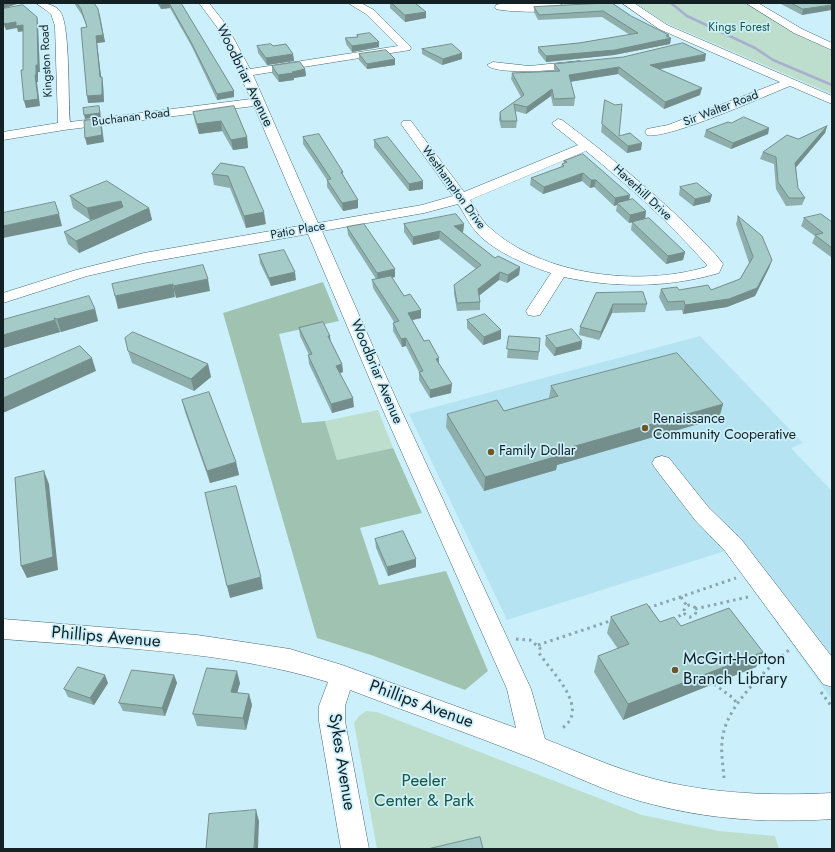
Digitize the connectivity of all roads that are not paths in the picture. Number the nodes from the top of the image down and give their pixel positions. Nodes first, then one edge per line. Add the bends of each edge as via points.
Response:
1 (204, 3) edge
2 (353, 3) edge
3 (624, 3) edge
4 (754, 3) edge
5 (37, 4) edge
6 (500, 6) dead end
7 (574, 6) edge
8 (697, 41) junction
9 (676, 47) edge
10 (832, 47) edge
11 (589, 63) edge
12 (493, 65) dead end
13 (246, 73) junction
14 (790, 82) junction
15 (832, 100) edge
16 (259, 102) junction
17 (558, 123) dead end
18 (407, 124) dead end
19 (64, 126) junction
20 (651, 132) dead end
21 (3, 136) edge
22 (588, 145) junction
23 (462, 198) junction
24 (315, 228) junction
25 (713, 270) joint
26 (560, 271) junction
27 (3, 298) edge
28 (534, 311) dead end
29 (662, 463) dead end
30 (3, 629) edge
31 (342, 676) junction
32 (832, 676) edge
33 (534, 747) junction
34 (832, 806) edge
35 (355, 849) edge

1 - 13 street, Woodbriar Avenue via 222,26
2 - 13 street via 370,12 406,48
3 - 8 street via 663,27
4 - 10 street via 798,31
5 - 19 street, Kingston Road via 56,13 60,26
6 - 7 street
8 - 9 street
8 - 14 street
11 - 12 street via 529,69
13 - 16 street, Woodbriar Avenue
14 - 15 street
14 - 20 street, Sir Walter Road via 693,120
16 - 19 street, Buchanan Road
16 - 24 street, Woodbriar Avenue
17 - 22 street, Haverhill Drive
18 - 23 street, Westhampton Drive
19 - 21 street, Buchanan Road
22 - 23 street, Patio Place
22 - 25 street, Haverhill Drive via 699,245 716,264
23 - 24 street, Patio Place via 408,213
23 - 26 street, Westhampton Drive via 484,231 511,249
24 - 27 street, Patio Place via 144,258 82,273
24 - 33 street, Woodbriar Avenue via 440,519 519,689
25 - 26 street, Westhampton Drive via 699,275 650,280 618,279
26 - 28 street
29 - 32 street via 702,514 733,545
30 - 31 street, Phillips Avenue via 196,645 290,660
31 - 33 street, Phillips Avenue
31 - 35 street, Sykes Avenue via 332,706 332,721
33 - 34 street, Phillips Avenue via 611,778 654,792 699,801 746,807

